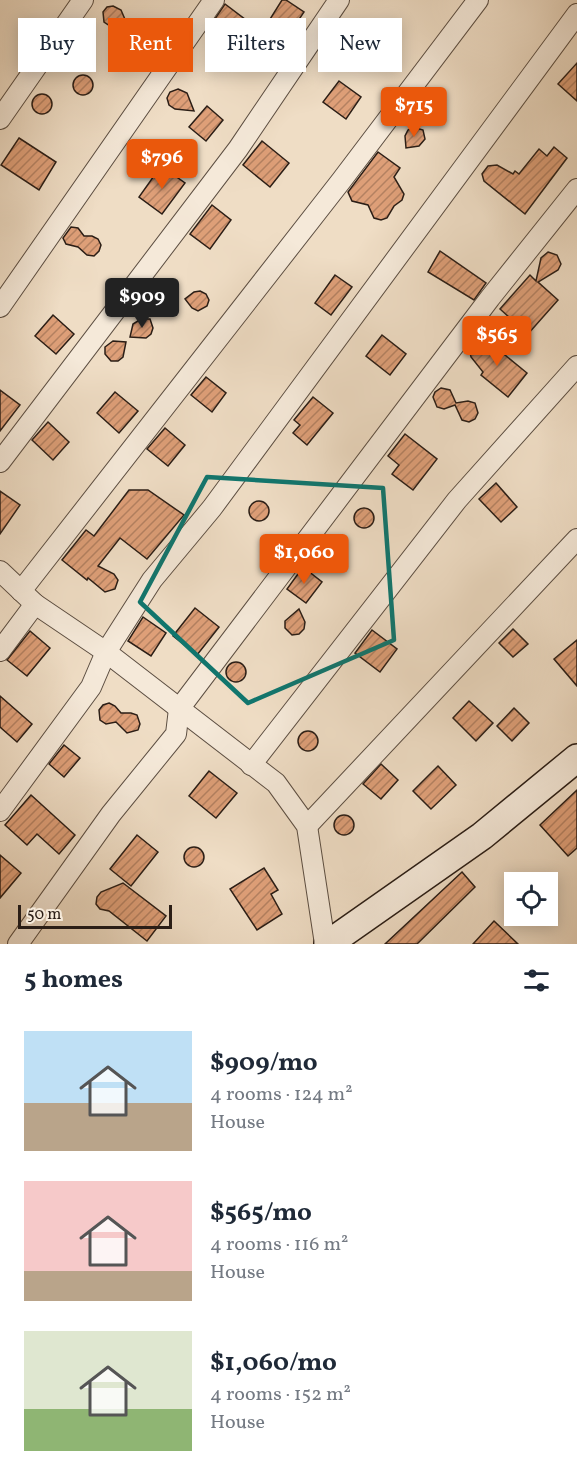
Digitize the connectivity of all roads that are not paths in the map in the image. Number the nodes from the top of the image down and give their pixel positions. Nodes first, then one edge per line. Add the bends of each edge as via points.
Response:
1 (83, 0) edge
2 (214, 0) edge
3 (339, 0) edge
4 (478, 0) edge
5 (577, 14) edge
6 (0, 119) edge
7 (577, 189) edge
8 (0, 307) edge
9 (577, 366) edge
10 (0, 462) edge
11 (577, 539) edge
12 (0, 571) edge
13 (28, 597) junction
14 (0, 651) edge
15 (106, 652) junction
16 (179, 709) junction
17 (577, 758) edge
18 (251, 765) junction
19 (0, 811) edge
20 (307, 826) junction
21 (18, 944) edge
22 (327, 944) edge

1 - 6 street
2 - 8 street
3 - 10 street via 238,149
4 - 13 street
5 - 15 street via 226,489 152,580
7 - 16 street
9 - 18 street via 457,500
11 - 20 street
12 - 13 street
13 - 14 street
13 - 15 street
15 - 16 street
15 - 19 street via 91,687
16 - 18 street
16 - 21 street via 176,734 111,814
17 - 22 street via 482,836
18 - 20 street via 276,783
20 - 22 street

